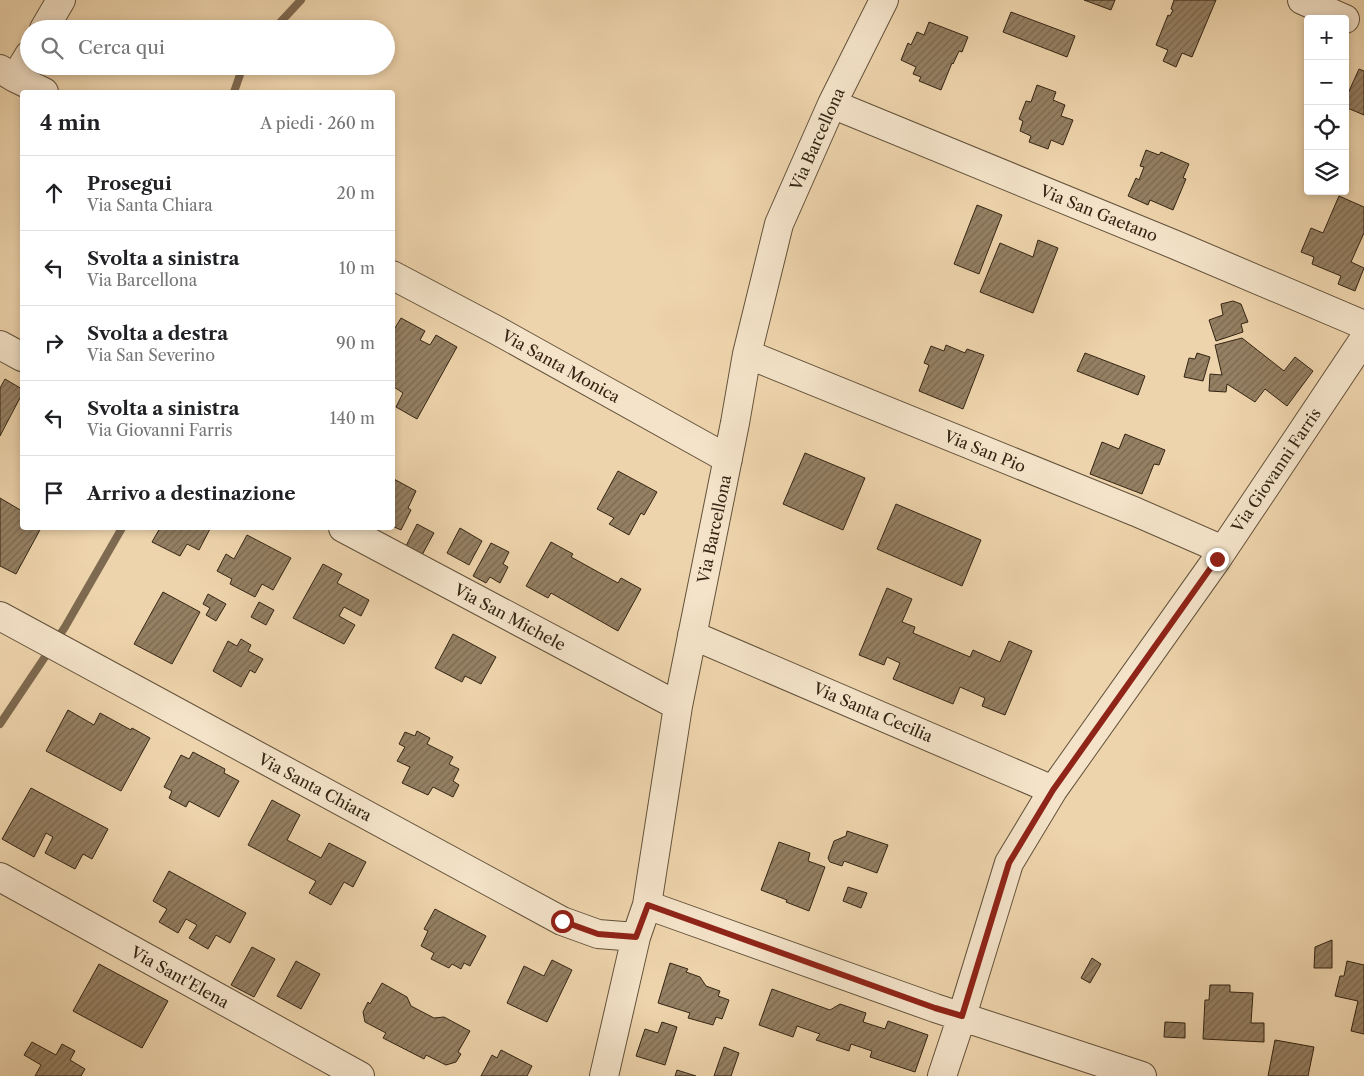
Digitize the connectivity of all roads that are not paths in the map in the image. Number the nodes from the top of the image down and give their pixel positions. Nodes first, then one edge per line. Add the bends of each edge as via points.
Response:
1 (61, 0) edge
2 (884, 0) edge
3 (1302, 0) edge
4 (1336, 15) edge
5 (49, 20) edge
6 (1349, 21) edge
7 (1364, 27) edge
8 (20, 63) edge
9 (8, 74) edge
10 (40, 90) edge
11 (832, 104) junction
12 (395, 276) edge
13 (1364, 325) edge
14 (1364, 339) edge
15 (0, 345) edge
16 (747, 354) junction
17 (20, 356) edge
18 (728, 459) junction
19 (347, 530) edge
20 (1223, 550) junction
21 (0, 616) edge
22 (692, 635) junction
23 (678, 706) junction
24 (1053, 790) junction
25 (0, 877) edge
26 (648, 905) junction
27 (636, 937) junction
28 (962, 1016) junction
29 (360, 1076) edge
30 (604, 1076) edge
31 (942, 1076) edge
32 (1142, 1076) edge

1 - 5 street
2 - 11 street, Via Barcellona
3 - 4 street
6 - 7 street
8 - 9 street
9 - 10 street
11 - 13 street, Via San Gaetano
11 - 16 street, Via Barcellona via 779,224
12 - 18 street, Via Santa Monica
14 - 20 street, Via Giovanni Farris
15 - 17 street
16 - 18 street, Via Barcellona
16 - 20 street, Via San Pio
18 - 22 street, Via Barcellona
19 - 23 street, Via San Michele
20 - 24 street, Via Giovanni Farris
21 - 27 street, Via Santa Chiara via 562,921 598,934
22 - 23 street, Via Barcellona
22 - 24 street, Via Santa Cecilia
23 - 26 street, Via Barcellona
24 - 28 street, Via Giovanni Farris via 1009,863
25 - 29 street, Via Sant'Elena
26 - 27 street, Via Barcellona
26 - 28 street
27 - 30 street, Via Barcellona
28 - 31 street, Via Giovanni Farris
28 - 32 street

